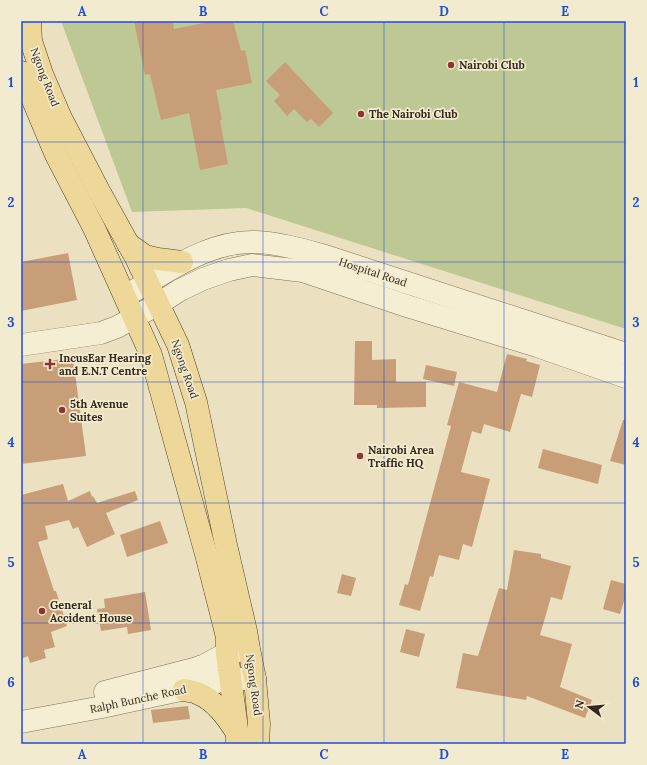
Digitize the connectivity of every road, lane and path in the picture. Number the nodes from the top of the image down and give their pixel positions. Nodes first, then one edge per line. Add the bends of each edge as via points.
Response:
1 (30, 21) edge
2 (21, 72) edge
3 (128, 244) junction
4 (182, 262) junction
5 (148, 283) junction
6 (124, 296) junction
7 (158, 304) junction
8 (134, 317) junction
9 (21, 345) edge
10 (626, 354) edge
11 (626, 377) edge
12 (249, 649) junction
13 (227, 653) junction
14 (231, 679) junction
15 (255, 679) junction
16 (184, 690) junction
17 (21, 708) edge
18 (21, 722) edge
19 (237, 739) edge
20 (258, 744) edge

1 - 3 main road, Ngong Road via 31,41 61,118
2 - 6 main road, Ngong Road via 56,155 94,228
3 - 4 main road via 145,256
3 - 5 main road, Ngong Road
4 - 5 street, Hospital Road
4 - 10 street, Hospital Road via 233,244 254,242 294,248
5 - 6 street, Hospital Road
5 - 7 main road, Ngong Road
6 - 8 main road, Ngong Road
7 - 8 street, Hospital Road
7 - 11 street, Hospital Road via 180,290 229,270 252,265 302,271
7 - 12 main road, Ngong Road via 178,345 196,402
8 - 9 street, Hospital Road via 101,333
8 - 13 main road, Ngong Road via 151,355 206,554 227,637
12 - 13 street, Ralph Bunche Road
12 - 15 main road, Ngong Road
13 - 14 main road, Ngong Road
13 - 17 street, Ralph Bunche Road via 194,669 85,697
14 - 15 street, Ralph Bunche Road
14 - 16 street, Ralph Bunche Road
14 - 19 main road, Ngong Road
15 - 20 main road, Ngong Road
16 - 18 street, Ralph Bunche Road
16 - 19 main road via 209,699 220,710

